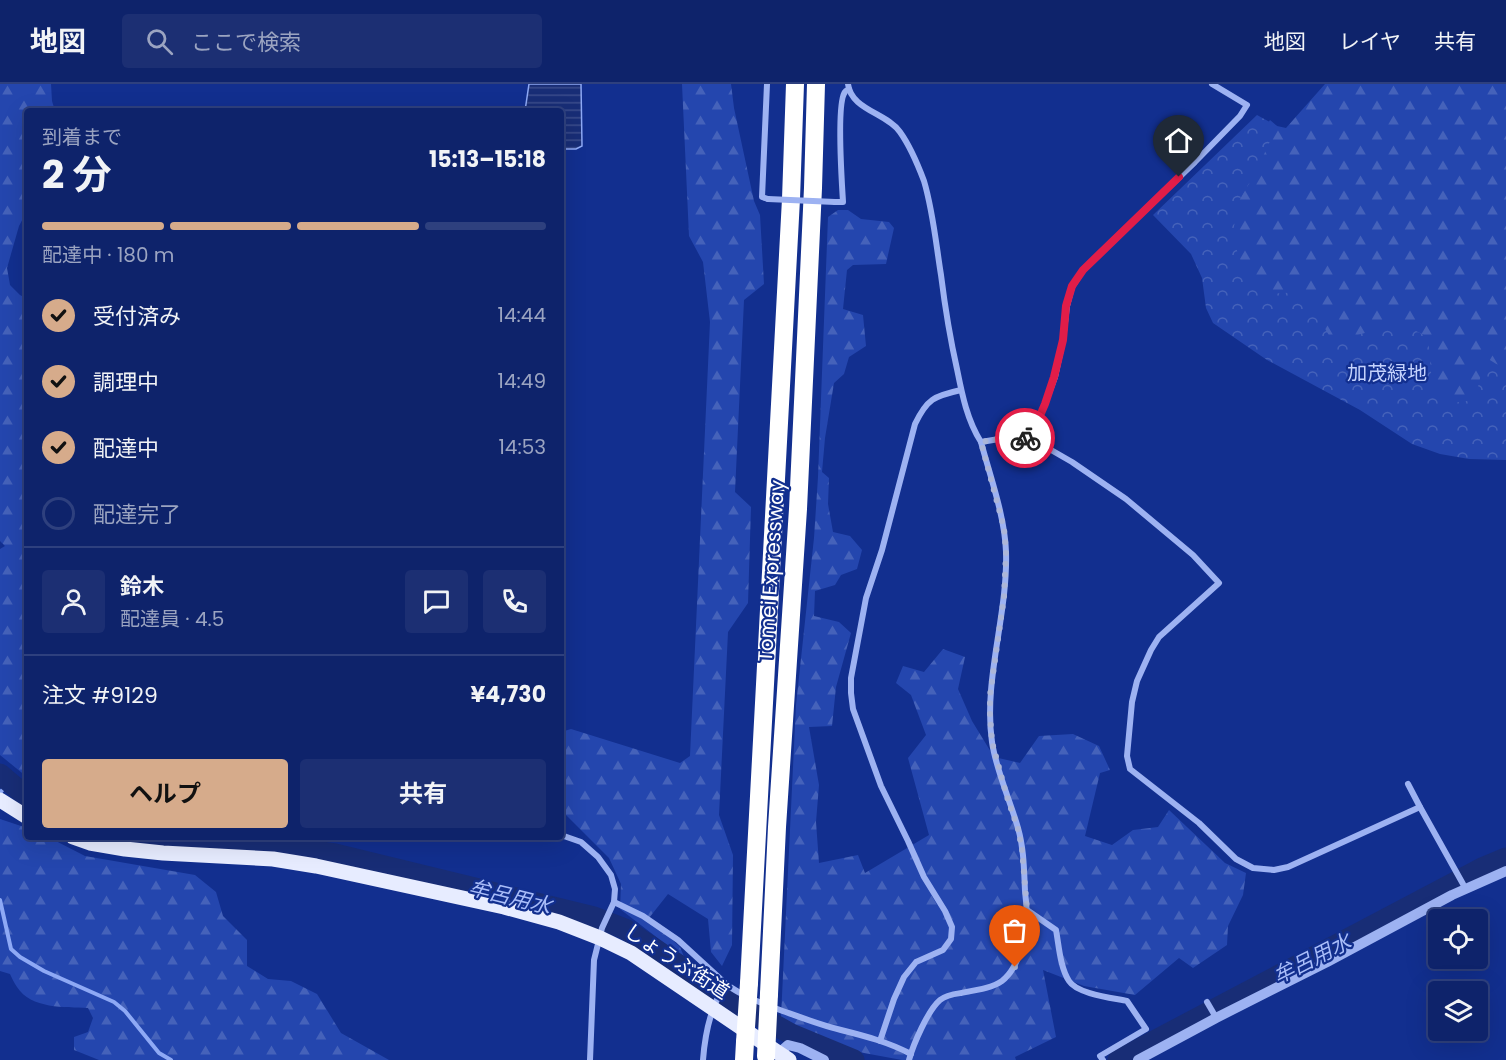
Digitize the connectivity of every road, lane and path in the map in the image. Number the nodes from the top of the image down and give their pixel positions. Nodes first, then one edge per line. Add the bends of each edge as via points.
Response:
1 (767, 84) edge
2 (795, 84) edge
3 (1212, 84) edge
4 (849, 86) edge
5 (817, 87) edge
6 (961, 390) junction
7 (1030, 439) junction
8 (981, 442) junction
9 (1408, 784) dead end
10 (2, 802) edge
11 (1420, 807) junction
12 (24, 815) edge
13 (564, 836) edge
14 (82, 840) edge
15 (1506, 871) edge
16 (1462, 884) dead end
17 (614, 902) junction
18 (1027, 910) junction
19 (601, 933) junction
20 (724, 986) junction
21 (1207, 1002) dead end
22 (715, 1004) junction
23 (1214, 1014) dead end
24 (880, 1041) junction
25 (745, 1051) edge
26 (775, 1057) edge
27 (910, 1057) edge
28 (1102, 1059) edge
29 (590, 1060) edge
30 (703, 1060) edge
31 (824, 1060) edge
32 (1138, 1060) edge

1 - 4 street, bridge via 762,197 835,202 843,202 840,123 842,100
2 - 25 highway, Tomei Expressway, bridge
3 - 7 street via 1247,105 1195,162 1083,270 1072,286 1054,377
4 - 6 street via 860,104 900,130 923,180
5 - 26 highway, Tomei Expressway, bridge via 798,509 769,994
6 - 8 street
6 - 24 street via 935,397 915,424 866,598 851,678 853,709 881,786 952,927 951,939 943,950 916,962 904,977
7 - 8 street via 1011,437
7 - 11 street via 1126,499 1193,555 1219,583 1159,637 1151,650 1132,702 1127,756 1130,769 1199,823 1236,859 1253,868 1288,867
8 - 18 street via 1004,528 1006,552 990,695 992,742 1018,829
9 - 11 street
10 - 12 main road
11 - 16 street
13 - 17 street via 581,842 598,856 611,875
14 - 19 main road, しょうぶ街道 via 125,849 273,859 316,866 504,907
15 - 32 street via 1452,895
17 - 19 street
17 - 20 street via 678,940
18 - 27 street via 1024,942 1015,967 1004,981 939,1000 928,1015
18 - 28 street via 1056,930 1070,984 1086,992 1127,1001 1146,1029 1100,1056
19 - 22 main road, しょうぶ街道
19 - 29 street via 594,960
20 - 22 street
20 - 24 street via 790,1014
21 - 23 street
22 - 26 main road, しょうぶ街道
22 - 30 street
24 - 27 street
26 - 31 street via 788,1045

